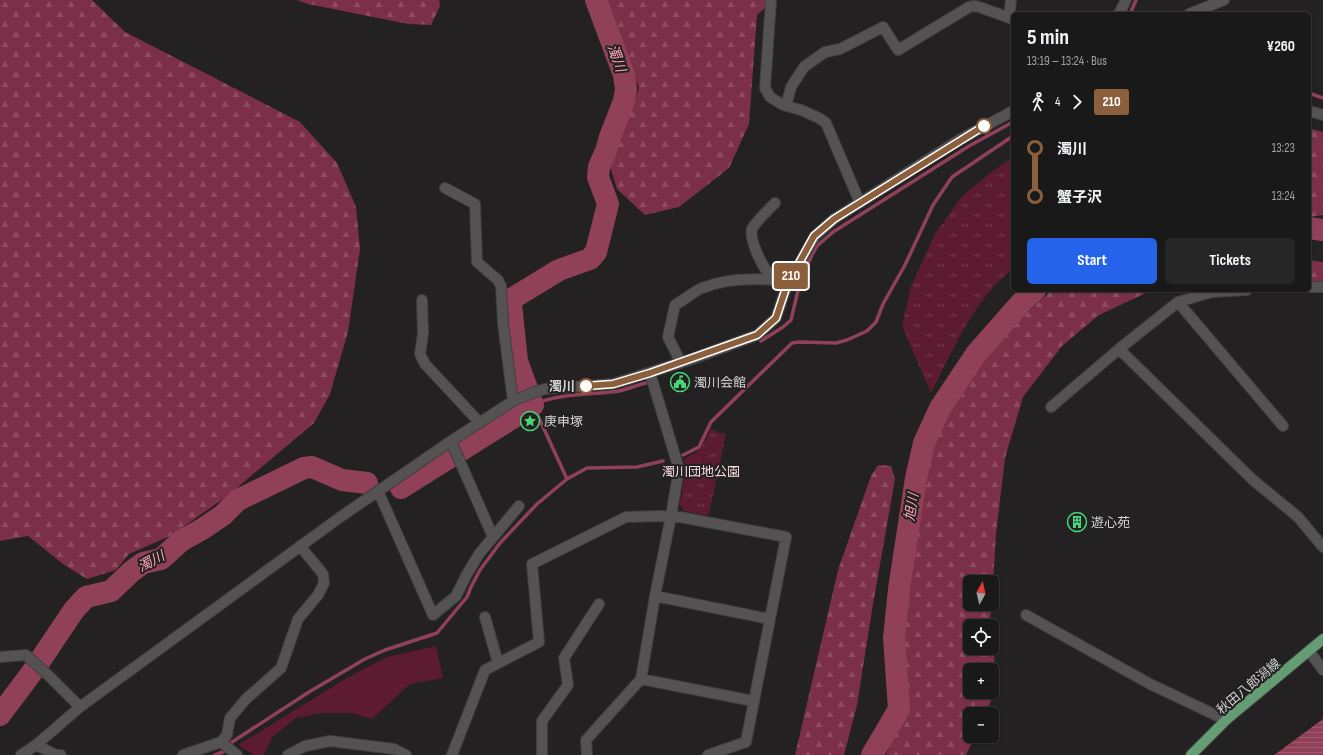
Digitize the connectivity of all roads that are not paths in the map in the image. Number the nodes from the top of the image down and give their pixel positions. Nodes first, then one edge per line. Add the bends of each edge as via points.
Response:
1 (771, 0) edge
2 (1011, 0) edge
3 (1126, 0) edge
4 (1224, 0) edge
5 (1120, 12) edge
6 (1194, 12) edge
7 (1011, 19) edge
8 (786, 106) junction
9 (1011, 112) edge
10 (1311, 112) edge
11 (1323, 115) edge
12 (445, 188) dead end
13 (775, 203) dead end
14 (860, 203) junction
15 (774, 280) junction
16 (787, 285) junction
17 (1311, 287) edge
18 (1323, 287) edge
19 (1212, 292) edge
20 (422, 300) dead end
21 (1178, 302) junction
22 (1119, 349) junction
23 (681, 363) junction
24 (650, 373) junction
25 (513, 402) junction
26 (1051, 407) dead end
27 (480, 423) junction
28 (1283, 426) dead end
29 (455, 449) junction
30 (378, 491) junction
31 (519, 506) dead end
32 (671, 516) junction
33 (494, 537) junction
34 (300, 546) junction
35 (1323, 547) edge
36 (655, 596) junction
37 (599, 604) dead end
38 (1026, 615) dead end
39 (485, 617) dead end
40 (770, 619) junction
41 (1323, 639) edge
42 (1309, 651) junction
43 (0, 656) edge
44 (498, 664) junction
45 (1323, 670) edge
46 (641, 679) junction
47 (753, 701) junction
48 (80, 707) junction
49 (1226, 720) junction
50 (36, 745) junction
51 (228, 748) edge
52 (21, 755) edge
53 (60, 755) edge
54 (183, 755) edge
55 (288, 755) edge
56 (406, 755) edge
57 (452, 755) edge
58 (542, 755) edge
59 (587, 755) edge
60 (708, 755) edge
61 (1191, 755) edge

1 - 8 street via 765,88 770,97
2 - 7 street
3 - 5 street
4 - 6 street
7 - 8 street via 979,7 969,7 898,50 883,27 840,48 825,52 804,67 791,87
8 - 14 street via 801,110 826,123
9 - 14 street via 959,140
10 - 11 street
12 - 25 street via 475,204 477,262 498,280 501,286
13 - 15 street via 752,228 752,240 763,265
14 - 16 street via 834,219 814,236
15 - 16 street
15 - 23 street via 756,278 726,281 702,288 675,305 668,337
16 - 23 street via 776,318 757,335
17 - 18 street
19 - 21 street
20 - 27 street via 423,333 420,354 425,364
21 - 22 street
21 - 28 street
22 - 26 street
22 - 35 street via 1253,480 1298,517
23 - 24 street
24 - 25 street via 613,384 545,389
24 - 32 street via 679,469
25 - 27 street
27 - 29 street
29 - 30 street
29 - 33 street
30 - 33 street via 433,615 456,596 478,554
30 - 34 street
31 - 33 street
32 - 36 street
32 - 40 street via 786,537
32 - 44 street via 626,517 532,564 539,642
34 - 48 street
34 - 51 street via 323,574 324,583 318,595 298,619 281,668 246,699 230,718
36 - 40 street
36 - 46 street
37 - 58 street via 564,658 568,685 542,721
38 - 49 street via 1150,684
39 - 44 street
40 - 47 street
41 - 42 main road, 秋田八郎潟線
42 - 45 street
42 - 49 main road, 秋田八郎潟線
43 - 48 street via 26,655
44 - 57 street via 485,670
46 - 47 street
46 - 59 street via 586,740
47 - 60 street via 746,742
48 - 50 street
49 - 61 main road, 秋田八郎潟線
50 - 52 street
50 - 53 street
51 - 54 street
55 - 56 street via 305,746 330,741 394,749

